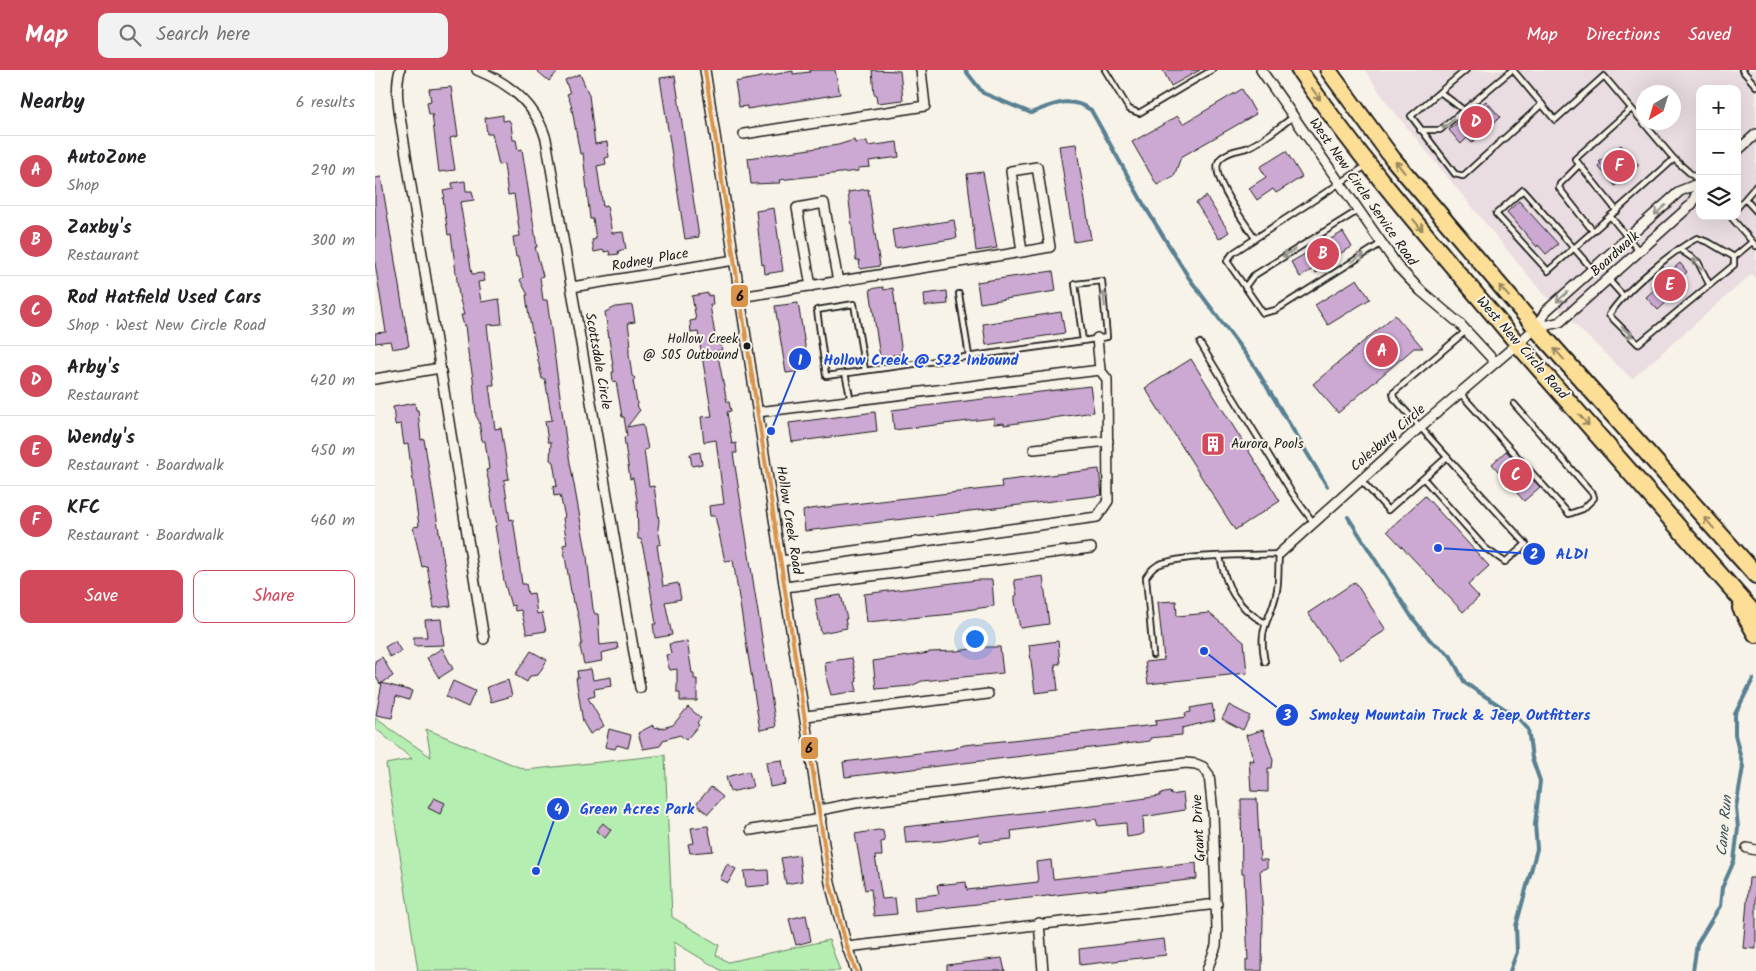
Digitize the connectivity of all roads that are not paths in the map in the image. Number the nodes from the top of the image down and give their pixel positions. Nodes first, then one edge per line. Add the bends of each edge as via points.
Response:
1 (400, 70) edge
2 (477, 70) edge
3 (705, 70) edge
4 (921, 70) edge
5 (1105, 70) edge
6 (1212, 70) edge
7 (1261, 70) edge
8 (1299, 70) edge
9 (1328, 70) edge
10 (1466, 70) edge
11 (1512, 70) edge
12 (1742, 70) edge
13 (1756, 86) edge
14 (1440, 92) junction
15 (1542, 104) junction
16 (1631, 109) junction
17 (1465, 111) junction
18 (1293, 117) junction
19 (1420, 130) junction
20 (744, 134) dead end
21 (1756, 134) edge
22 (1741, 147) edge
23 (1674, 159) junction
24 (1369, 163) junction
25 (1579, 165) junction
26 (1696, 180) edge
27 (1342, 183) junction
28 (1696, 186) edge
29 (1756, 186) edge
30 (1696, 195) edge
31 (1746, 200) junction
32 (1741, 204) edge
33 (1360, 210) junction
34 (1617, 211) junction
35 (1756, 212) edge
36 (1610, 216) junction
37 (1733, 220) edge
38 (1593, 231) junction
39 (1255, 238) junction
40 (1629, 238) junction
41 (1752, 242) junction
42 (1382, 243) junction
43 (1756, 246) edge
44 (1574, 248) junction
45 (1679, 249) junction
46 (1639, 251) junction
47 (1022, 252) junction
48 (1734, 257) junction
49 (734, 260) junction
50 (1593, 270) junction
51 (1608, 279) junction
52 (839, 282) junction
53 (1709, 284) junction
54 (811, 286) junction
55 (572, 287) junction
56 (1245, 287) junction
57 (959, 294) dead end
58 (739, 297) junction
59 (1624, 297) junction
60 (1536, 328) junction
61 (1466, 330) junction
62 (1097, 338) junction
63 (1083, 341) junction
64 (1517, 343) junction
65 (1200, 344) dead end
66 (969, 356) junction
67 (1495, 362) junction
68 (440, 368) junction
69 (865, 370) junction
70 (1100, 370) junction
71 (845, 373) junction
72 (375, 378) edge
73 (1460, 393) junction
74 (851, 401) junction
75 (1514, 404) dead end
76 (758, 412) junction
77 (1420, 427) junction
78 (1107, 441) junction
79 (1034, 448) dead end
80 (1447, 457) junction
81 (1423, 479) junction
82 (1361, 480) junction
83 (1313, 522) junction
84 (1091, 548) dead end
85 (1279, 554) junction
86 (1220, 556) junction
87 (781, 560) junction
88 (1756, 576) edge
89 (1724, 581) junction
90 (785, 587) junction
91 (1756, 616) edge
92 (1265, 623) junction
93 (1756, 634) edge
94 (484, 639) dead end
95 (1153, 655) dead end
96 (1265, 662) dead end
97 (640, 688) dead end
98 (988, 694) dead end
99 (806, 716) junction
100 (821, 814) junction
101 (751, 830) dead end
102 (1217, 904) junction
103 (1039, 923) junction
104 (847, 947) junction
105 (1207, 970) edge
106 (856, 971) edge
107 (1043, 971) edge

1 - 68 street via 397,91
2 - 55 street, Scottsdale Circle via 514,91 532,109 542,128
3 - 49 street, Hollow Creek Road
4 - 20 street via 925,106
5 - 6 lane via 1129,109 1139,113
7 - 18 street, West New Circle Service Road
8 -> 24 highway, West New Circle Road
60 -> 9 highway, West New Circle Road via 1399,166
10 - 14 lane
11 - 15 lane
11 - 17 lane
12 - 13 lane
14 - 17 lane
14 - 19 lane via 1411,116
15 - 16 lane via 1555,120 1604,76
15 - 19 lane via 1463,176 1455,174
16 - 23 lane
16 - 25 lane via 1575,159
17 -> 19 lane via 1440,130
18 - 27 street, West New Circle Service Road
18 - 39 lane via 1247,148 1237,149 1220,158 1216,165 1218,180
21 - 22 street
23 - 26 lane
23 - 34 lane
24 - 27 lane
24 -> 64 highway, West New Circle Road
25 - 34 lane
25 - 38 lane via 1559,188
27 - 33 street, West New Circle Service Road
27 - 39 lane
28 -> 40 street, Boardwalk via 1680,192
29 - 31 lane
30 - 46 street, Boardwalk via 1693,204
31 - 32 lane
31 - 35 lane
33 - 42 street, West New Circle Service Road
33 -> 56 lane via 1253,276
34 - 36 lane
36 - 38 lane
36 - 40 lane
37 - 41 lane
38 - 44 lane
39 - 56 lane via 1227,261
40 - 46 lane
40 - 50 street, Boardwalk
41 - 43 lane
41 - 48 lane
56 -> 42 lane via 1263,313 1276,310
42 - 61 street, West New Circle Service Road via 1408,279
44 - 44 lane via 1523,190 1496,214 1548,272
44 - 50 lane
45 - 48 lane via 1697,238
53 -> 45 lane via 1698,262
45 - 59 lane
46 - 51 street, Boardwalk
47 - 47 street via 1050,247 1037,167 1011,171
47 - 52 street
48 - 53 lane via 1734,265
49 - 55 street, Rodney Place
49 - 58 street, Hollow Creek Road
50 -> 60 street, Boardwalk via 1546,311
51 - 59 lane
51 - 60 street, Boardwalk via 1560,322
52 - 54 street
52 - 54 street via 824,203 797,208
59 -> 53 lane via 1609,315 1638,344
54 - 58 street
55 - 97 street, Scottsdale Circle
57 - 66 lane
58 - 76 street, Hollow Creek Road
60 - 64 street, Boardwalk
88 -> 60 highway, West New Circle Road
61 - 67 street, West New Circle Service Road
61 - 77 lane via 1393,392 1394,398
62 - 63 lane
62 -> 63 lane via 1107,337 1102,280 1075,284
62 - 70 street
63 - 66 lane
64 - 67 street, Colesbury Circle
64 -> 89 highway, West New Circle Road
65 - 83 lane
66 - 69 lane
67 - 73 street, Colesbury Circle
68 - 72 street
68 - 94 street
69 - 71 lane
69 - 71 lane via 854,304 817,310 826,376
70 - 74 street
70 - 78 street via 1107,379
71 - 74 lane
73 - 75 lane via 1569,514 1583,509 1594,498 1593,494
73 - 77 street, Colesbury Circle
74 - 76 street
76 - 87 street, Hollow Creek Road
77 - 80 lane
77 - 82 street, Colesbury Circle
78 - 79 street
78 - 87 street via 1108,501 1097,517
80 - 81 lane
80 - 81 lane via 1526,544 1505,562 1485,548
81 - 82 lane via 1388,510
82 - 83 street, Colesbury Circle
83 - 85 street, Colesbury Circle
84 - 90 street
85 - 86 lane
85 - 92 lane via 1277,589
86 - 92 lane via 1225,582 1237,600
86 - 95 lane via 1163,563 1152,568 1146,577
87 - 90 street, Hollow Creek Road
89 - 91 highway, West New Circle Road
89 - 93 highway
90 - 99 street, Hollow Creek Road
92 - 96 lane via 1261,642
98 - 99 street
99 - 100 street, Hollow Creek Road
100 - 101 street, Grant Drive
100 - 102 street, Grant Drive via 855,803 1196,764 1209,775 1211,786
100 - 104 street, Hollow Creek Road via 835,907
102 - 103 street
102 - 105 street, Grant Drive via 1215,946
103 - 104 street
103 - 107 street
104 - 106 street, Hollow Creek Road

